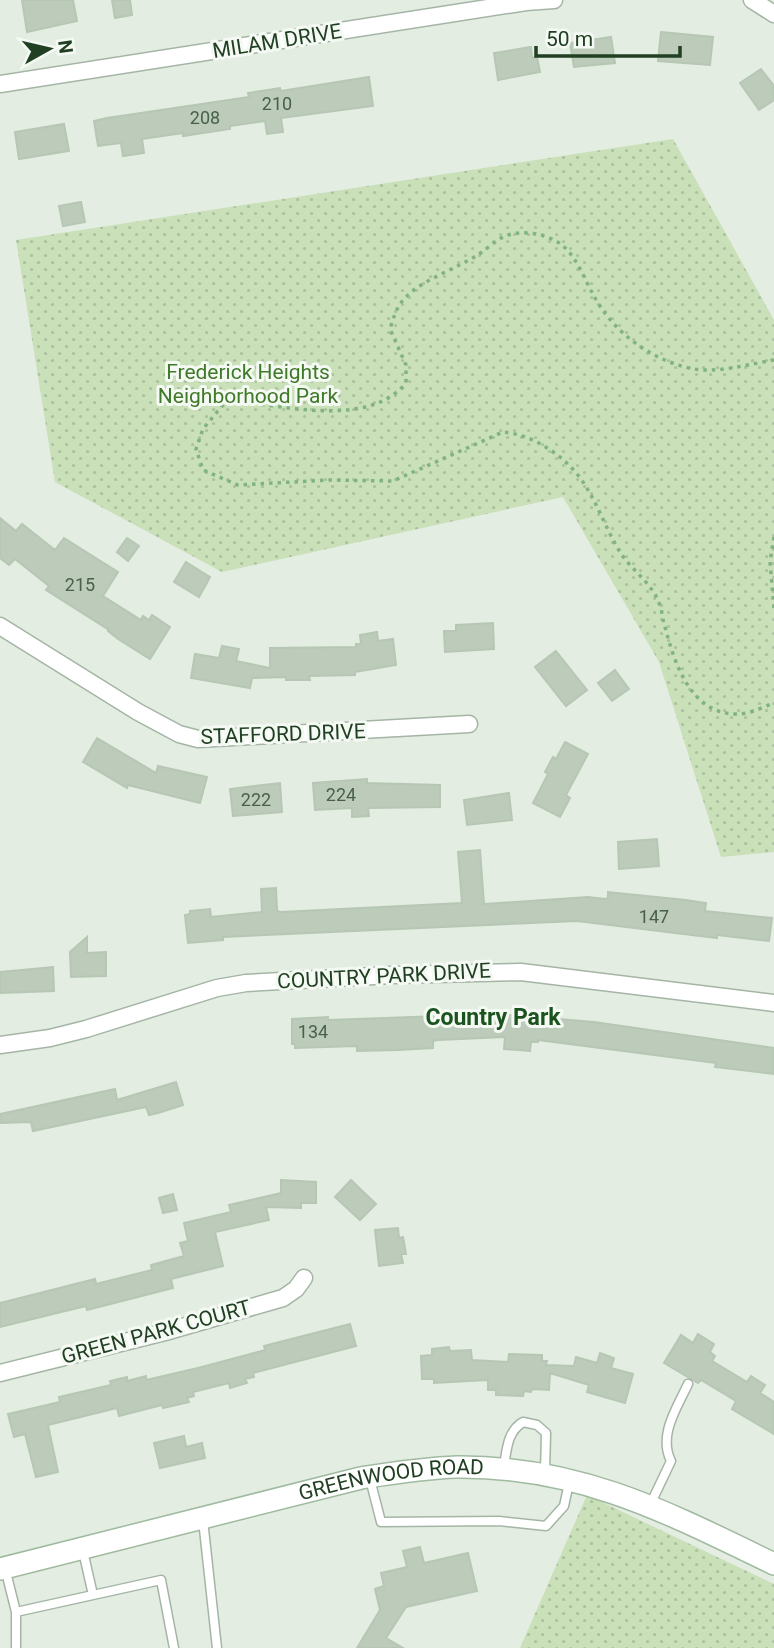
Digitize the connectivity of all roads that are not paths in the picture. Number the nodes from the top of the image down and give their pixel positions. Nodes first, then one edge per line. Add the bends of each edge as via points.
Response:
1 (554, 0) edge
2 (752, 0) edge
3 (774, 14) edge
4 (0, 84) edge
5 (0, 626) edge
6 (469, 724) dead end
7 (774, 1003) edge
8 (0, 1045) edge
9 (304, 1278) dead end
10 (0, 1373) edge
11 (688, 1384) dead end
12 (504, 1469) junction
13 (545, 1475) junction
14 (369, 1477) junction
15 (570, 1480) junction
16 (650, 1505) junction
17 (203, 1517) junction
18 (82, 1548) junction
19 (774, 1564) edge
20 (3, 1569) edge
21 (93, 1595) junction
22 (16, 1612) junction
23 (16, 1648) edge
24 (174, 1648) edge
25 (217, 1648) edge

1 - 4 street, MILAM DRIVE
2 - 3 street
5 - 6 street, STAFFORD DRIVE via 138,712 198,739
7 - 8 street, COUNTRY PARK DRIVE via 521,972 392,975 246,983 86,1029
9 - 10 street, GREEN PARK COURT via 283,1298
11 - 16 lane via 666,1434 665,1449 671,1461
12 - 13 main road, GREENWOOD ROAD
12 - 13 lane via 508,1441 514,1427 523,1422 546,1433
12 - 14 main road, GREENWOOD ROAD via 456,1467
13 - 15 main road, GREENWOOD ROAD
14 - 15 lane via 381,1522 499,1521 546,1526 564,1506
14 - 17 main road, GREENWOOD ROAD
15 - 16 main road, GREENWOOD ROAD
16 - 19 main road, GREENWOOD ROAD
17 - 18 main road, GREENWOOD ROAD
17 - 25 lane
18 - 20 main road, GREENWOOD ROAD
18 - 21 lane
20 - 22 lane
21 - 22 lane
21 - 24 lane via 161,1580
22 - 23 lane

